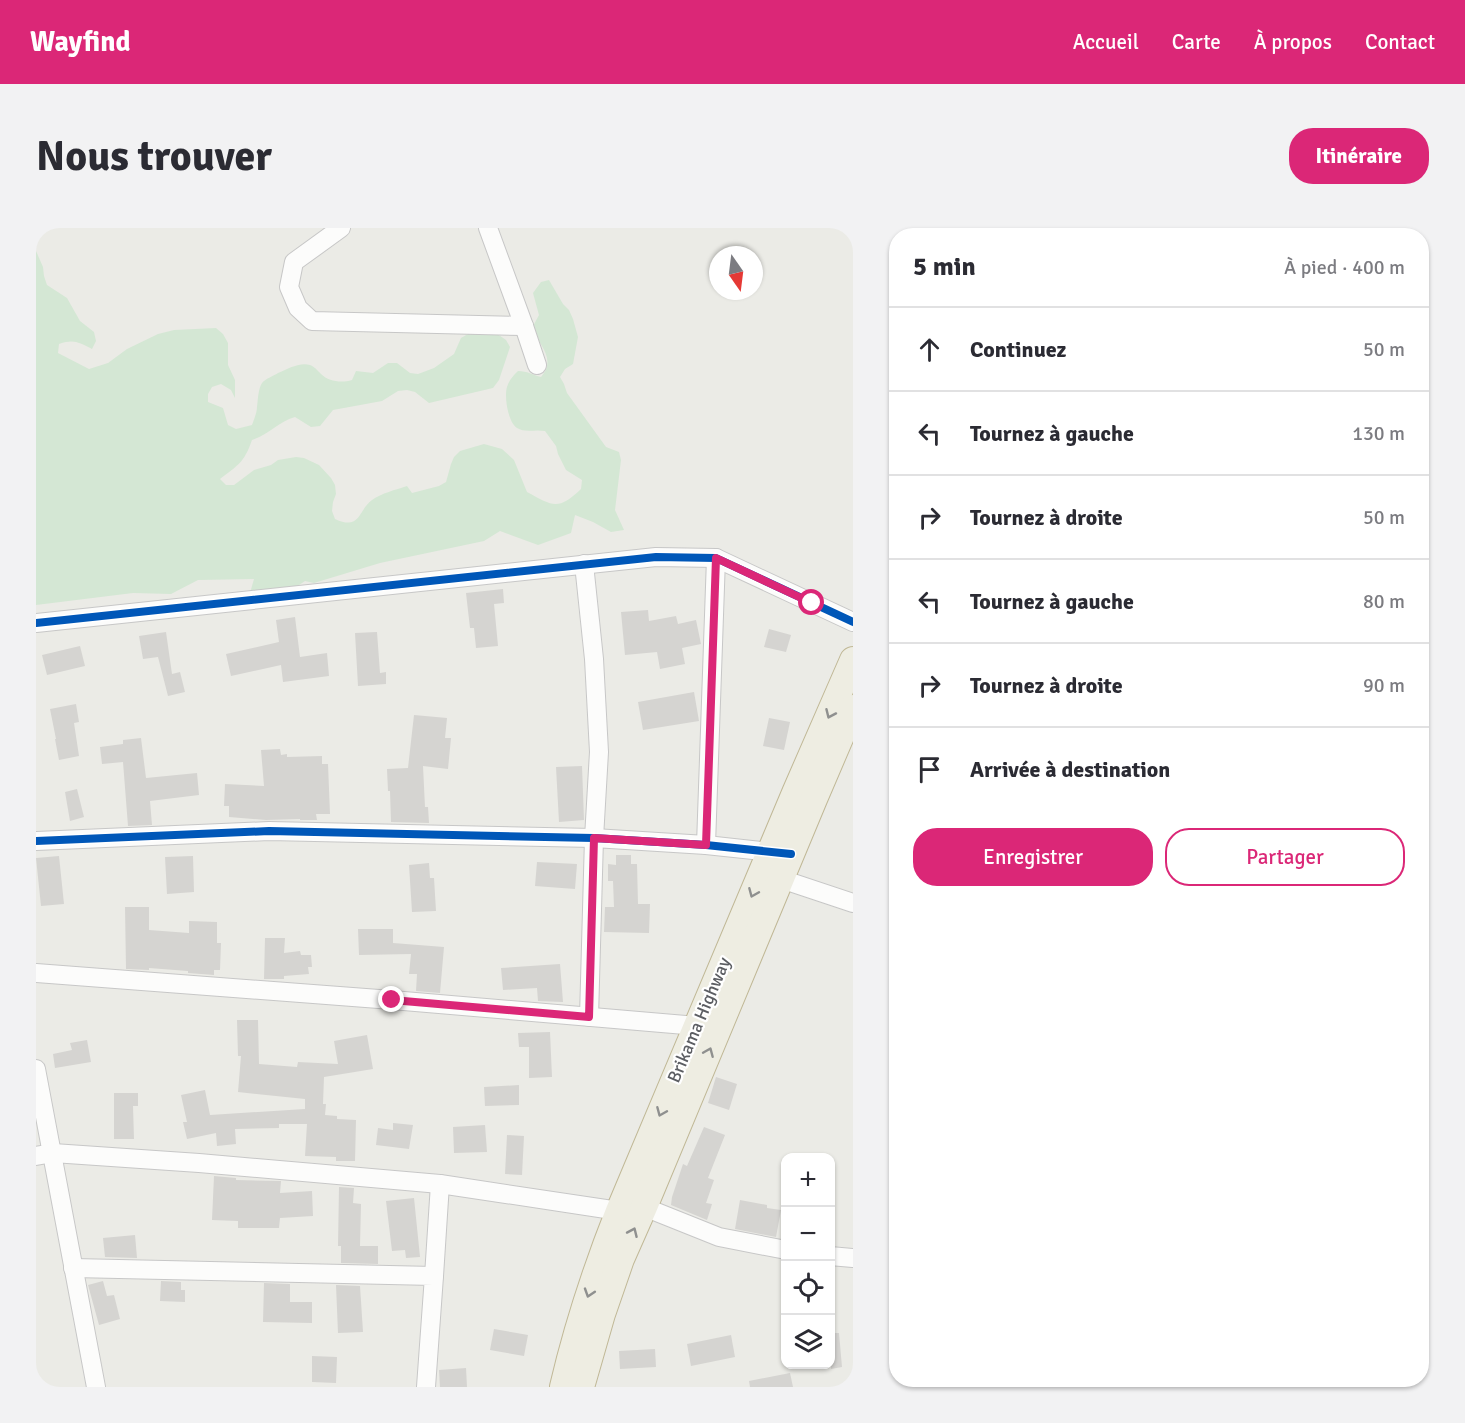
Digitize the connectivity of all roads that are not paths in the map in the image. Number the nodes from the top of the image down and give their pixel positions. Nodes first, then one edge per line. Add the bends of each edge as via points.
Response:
1 (341, 228) edge
2 (488, 228) edge
3 (524, 326) junction
4 (537, 365) dead end
5 (716, 558) junction
6 (584, 564) junction
7 (853, 622) edge
8 (36, 623) edge
9 (853, 660) edge
10 (853, 708) edge
11 (804, 796) junction
12 (594, 838) junction
13 (36, 842) edge
14 (706, 845) junction
15 (781, 853) junction
16 (781, 879) junction
17 (853, 903) edge
18 (36, 973) edge
19 (589, 1017) junction
20 (697, 1026) junction
21 (36, 1069) edge
22 (44, 1154) edge
23 (440, 1184) junction
24 (644, 1207) junction
25 (619, 1211) junction
26 (781, 1249) edge
27 (835, 1256) edge
28 (853, 1258) edge
29 (73, 1268) junction
30 (434, 1276) junction
31 (96, 1387) edge
32 (426, 1387) edge
33 (563, 1387) edge
34 (581, 1387) edge

1 - 3 street via 294,262 289,287 298,308 312,321
2 - 3 street
3 - 4 street
5 - 6 street via 656,557
5 - 7 street
5 - 14 street
6 - 8 street
6 - 12 street via 599,752
9 -> 11 highway, Brikama Highway
10 - 11 highway, Brikama Highway
11 - 15 highway, Brikama Highway
12 - 13 street via 269,831
12 - 14 street
12 - 19 street
14 - 15 street
15 - 16 highway, Brikama Highway
15 -> 20 highway, Brikama Highway
16 - 17 street
24 -> 16 highway, Brikama Highway
18 - 19 street
19 - 20 street
20 -> 25 highway, Brikama Highway
21 - 22 street
22 - 23 street
22 - 29 street
23 - 25 street
23 - 30 street
24 - 26 street via 719,1237
34 -> 24 highway, Brikama Highway via 621,1259
25 -> 33 highway, Brikama Highway via 595,1274
27 - 28 street
29 - 30 street
29 - 31 street
30 - 32 street

